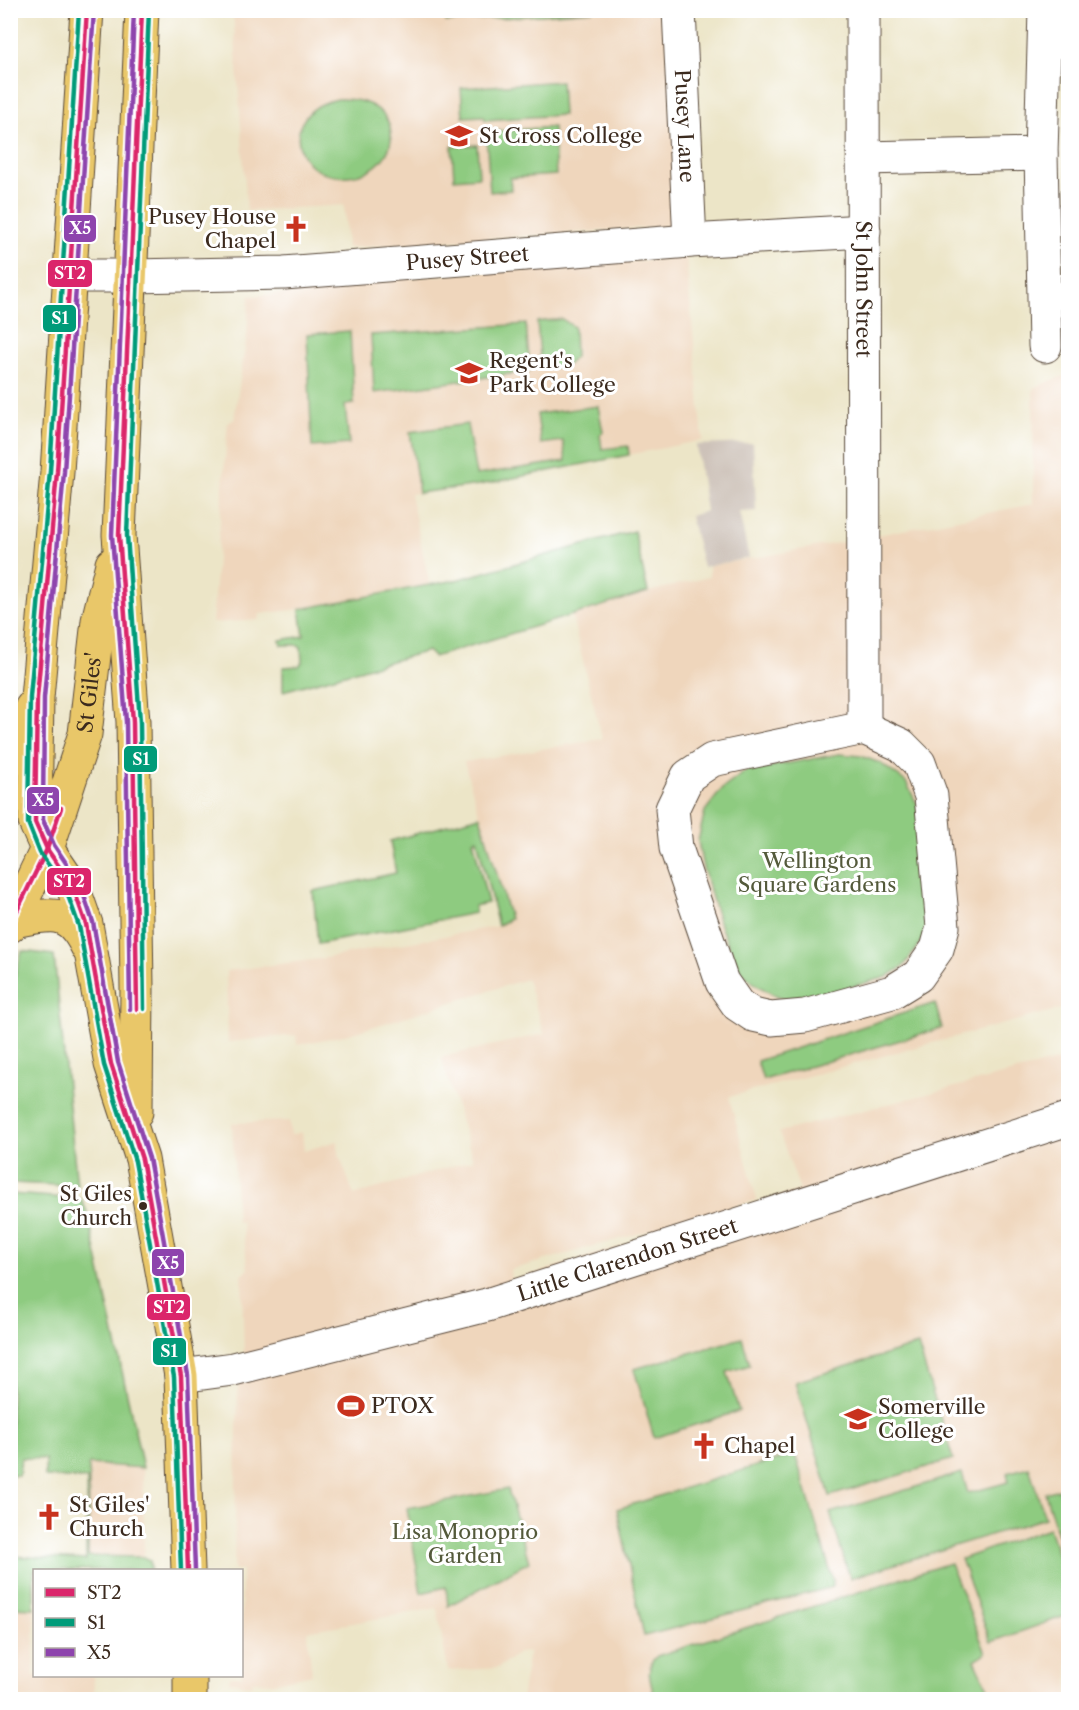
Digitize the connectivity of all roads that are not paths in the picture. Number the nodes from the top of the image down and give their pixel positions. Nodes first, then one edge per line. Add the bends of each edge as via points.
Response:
1 (87, 10) edge
2 (142, 10) edge
3 (679, 10) edge
4 (863, 10) edge
5 (1045, 10) edge
6 (1041, 154) junction
7 (864, 158) junction
8 (864, 231) junction
9 (690, 241) junction
10 (70, 276) junction
11 (131, 276) junction
12 (1045, 346) dead end
13 (120, 535) junction
14 (37, 698) junction
15 (864, 728) junction
16 (10, 760) edge
17 (47, 849) junction
18 (12, 924) edge
19 (93, 958) junction
20 (1068, 1119) edge
21 (135, 1134) junction
22 (181, 1376) junction
23 (189, 1569) edge
24 (190, 1677) edge
25 (190, 1700) edge

1 - 10 main road, St Giles'
2 - 11 main road, St Giles'
3 - 9 street, Pusey Lane
4 - 7 street, St John Street
5 - 6 street
6 - 7 street
6 - 12 street
7 - 8 street, St John Street
8 - 9 street, Pusey Street
8 - 15 street, St John Street
9 - 11 street, Pusey Street via 284,273
10 - 11 street, Pusey Street
10 - 14 main road, St Giles'
11 - 13 main road, St Giles'
13 - 17 main road, St Giles' via 98,621 85,734
13 - 21 main road, St Giles' via 133,722
14 - 16 main road, St Giles' via 15,737
14 - 17 main road, St Giles' via 35,822
15 - 15 street via 901,745 919,763 931,796 943,927 937,949 918,975 892,992 805,1016 771,1019 753,1015 738,1005 722,982 676,848 672,809 688,776 712,760
17 - 18 main road, St Giles'
17 - 19 main road, St Giles' via 73,887
18 - 19 main road via 50,915 67,919 79,930
19 - 21 main road, St Giles' via 111,1064
20 - 22 street, Little Clarendon Street via 487,1305 233,1369
21 - 22 main road, St Giles'
22 - 23 main road, St Giles'
24 - 25 main road

